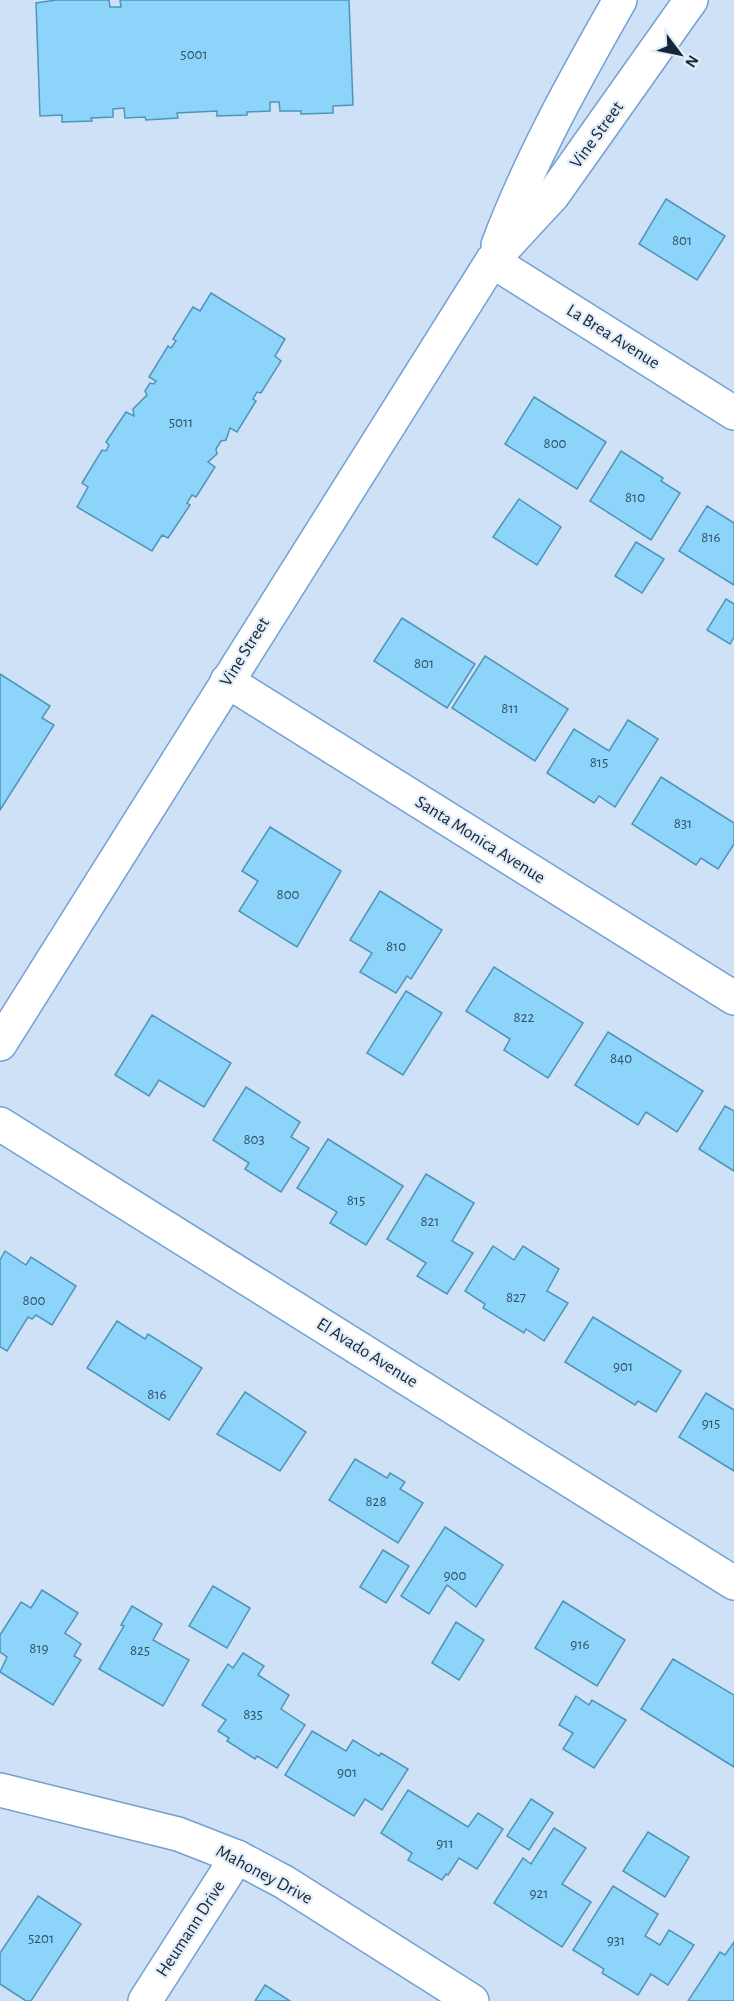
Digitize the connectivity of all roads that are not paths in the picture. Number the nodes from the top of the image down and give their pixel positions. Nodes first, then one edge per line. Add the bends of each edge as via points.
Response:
1 (620, 0) edge
2 (691, 0) edge
3 (492, 261) junction
4 (734, 413) edge
5 (227, 681) junction
6 (734, 998) edge
7 (0, 1044) edge
8 (0, 1124) edge
9 (734, 1583) edge
10 (0, 1790) edge
11 (237, 1857) junction
12 (145, 2001) edge
13 (472, 2001) edge

1 - 3 street, Vine Street via 553,118 519,189
2 - 3 street, Vine Street via 552,195
3 - 4 street, La Brea Avenue
3 - 5 street, Vine Street
5 - 6 street, Santa Monica Avenue
5 - 7 street, Vine Street
8 - 9 street, El Avado Avenue
10 - 11 street, Mahoney Drive via 178,1834
11 - 12 street, Heumann Drive
11 - 13 street, Mahoney Drive via 284,1882

